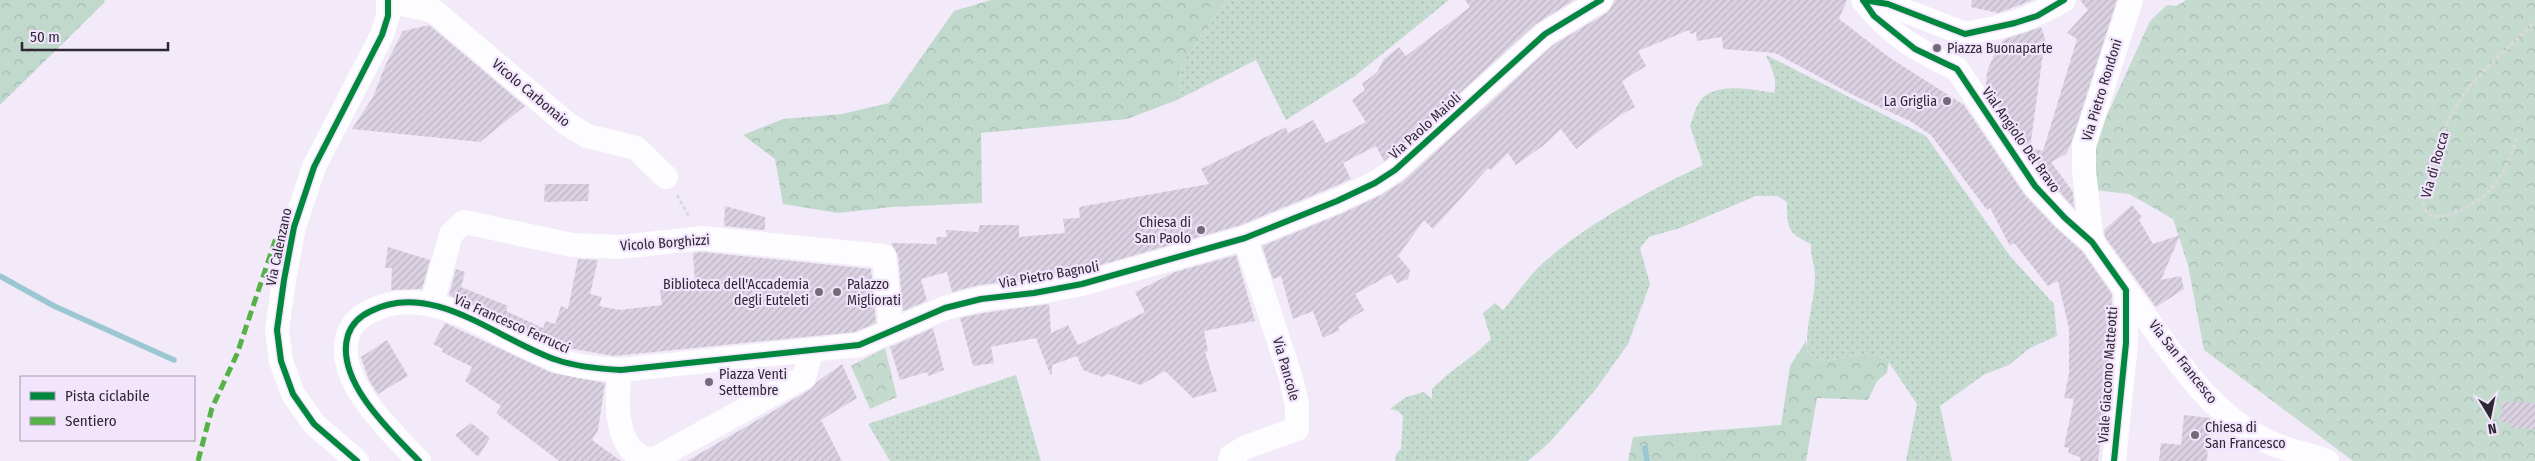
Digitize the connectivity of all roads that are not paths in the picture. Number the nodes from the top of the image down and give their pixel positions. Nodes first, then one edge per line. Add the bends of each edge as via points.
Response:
1 (1601, 0) edge
2 (1863, 0) edge
3 (2064, 0) edge
4 (2132, 0) edge
5 (389, 1) edge
6 (1965, 34) junction
7 (1957, 69) junction
8 (666, 177) road end
9 (1246, 238) junction
10 (2092, 242) junction
11 (2126, 290) junction
12 (432, 304) junction
13 (891, 330) junction
14 (860, 345) joint
15 (812, 350) junction
16 (621, 370) junction
17 (357, 461) edge
18 (419, 461) edge
19 (1230, 461) edge
20 (2114, 461) edge
21 (2328, 461) edge

1 - 9 street, Via Paolo Maioli via 1545,34 1395,170 1337,201
2 - 6 street via 1888,4
2 - 7 street via 1874,16 1915,49
3 - 6 street via 2037,16
4 - 10 street, Via Pietro Rondoni via 2084,146
5 - 8 street, Vicolo Carbonaio via 434,11 566,123 587,136 636,148
5 - 17 street, Via Calenzano via 382,35 314,167 294,227 277,330 281,361 293,394 314,424
6 - 7 street via 1958,52
7 - 10 street, Vial Angiolo Del Bravo via 2035,186
9 - 13 street, Via Pietro Bagnoli via 1082,284 963,304
9 - 19 street, Via Pancole via 1291,378 1297,405 1297,429 1246,447 1231,456
10 - 11 street, Viale Giacomo Matteotti
11 - 20 street, Viale Giacomo Matteotti via 2126,343
11 - 21 street, Via San Francesco via 2199,386 2227,416 2269,442
12 - 13 street, Vicolo Borghizzi via 451,234 464,222 572,245 621,247 702,238 884,256
12 - 16 street, Via Francesco Ferrucci via 452,310 558,360
12 - 18 street, Via Francesco Ferrucci via 403,303 378,307 362,315 351,327 346,341 346,359 366,401
13 - 14 street, Via Pietro Bagnoli
14 - 15 street, Via Francesco Ferrucci
15 - 16 street, Via Francesco Ferrucci
15 - 16 street via 804,377 653,460 636,454 628,445 619,422 617,388

